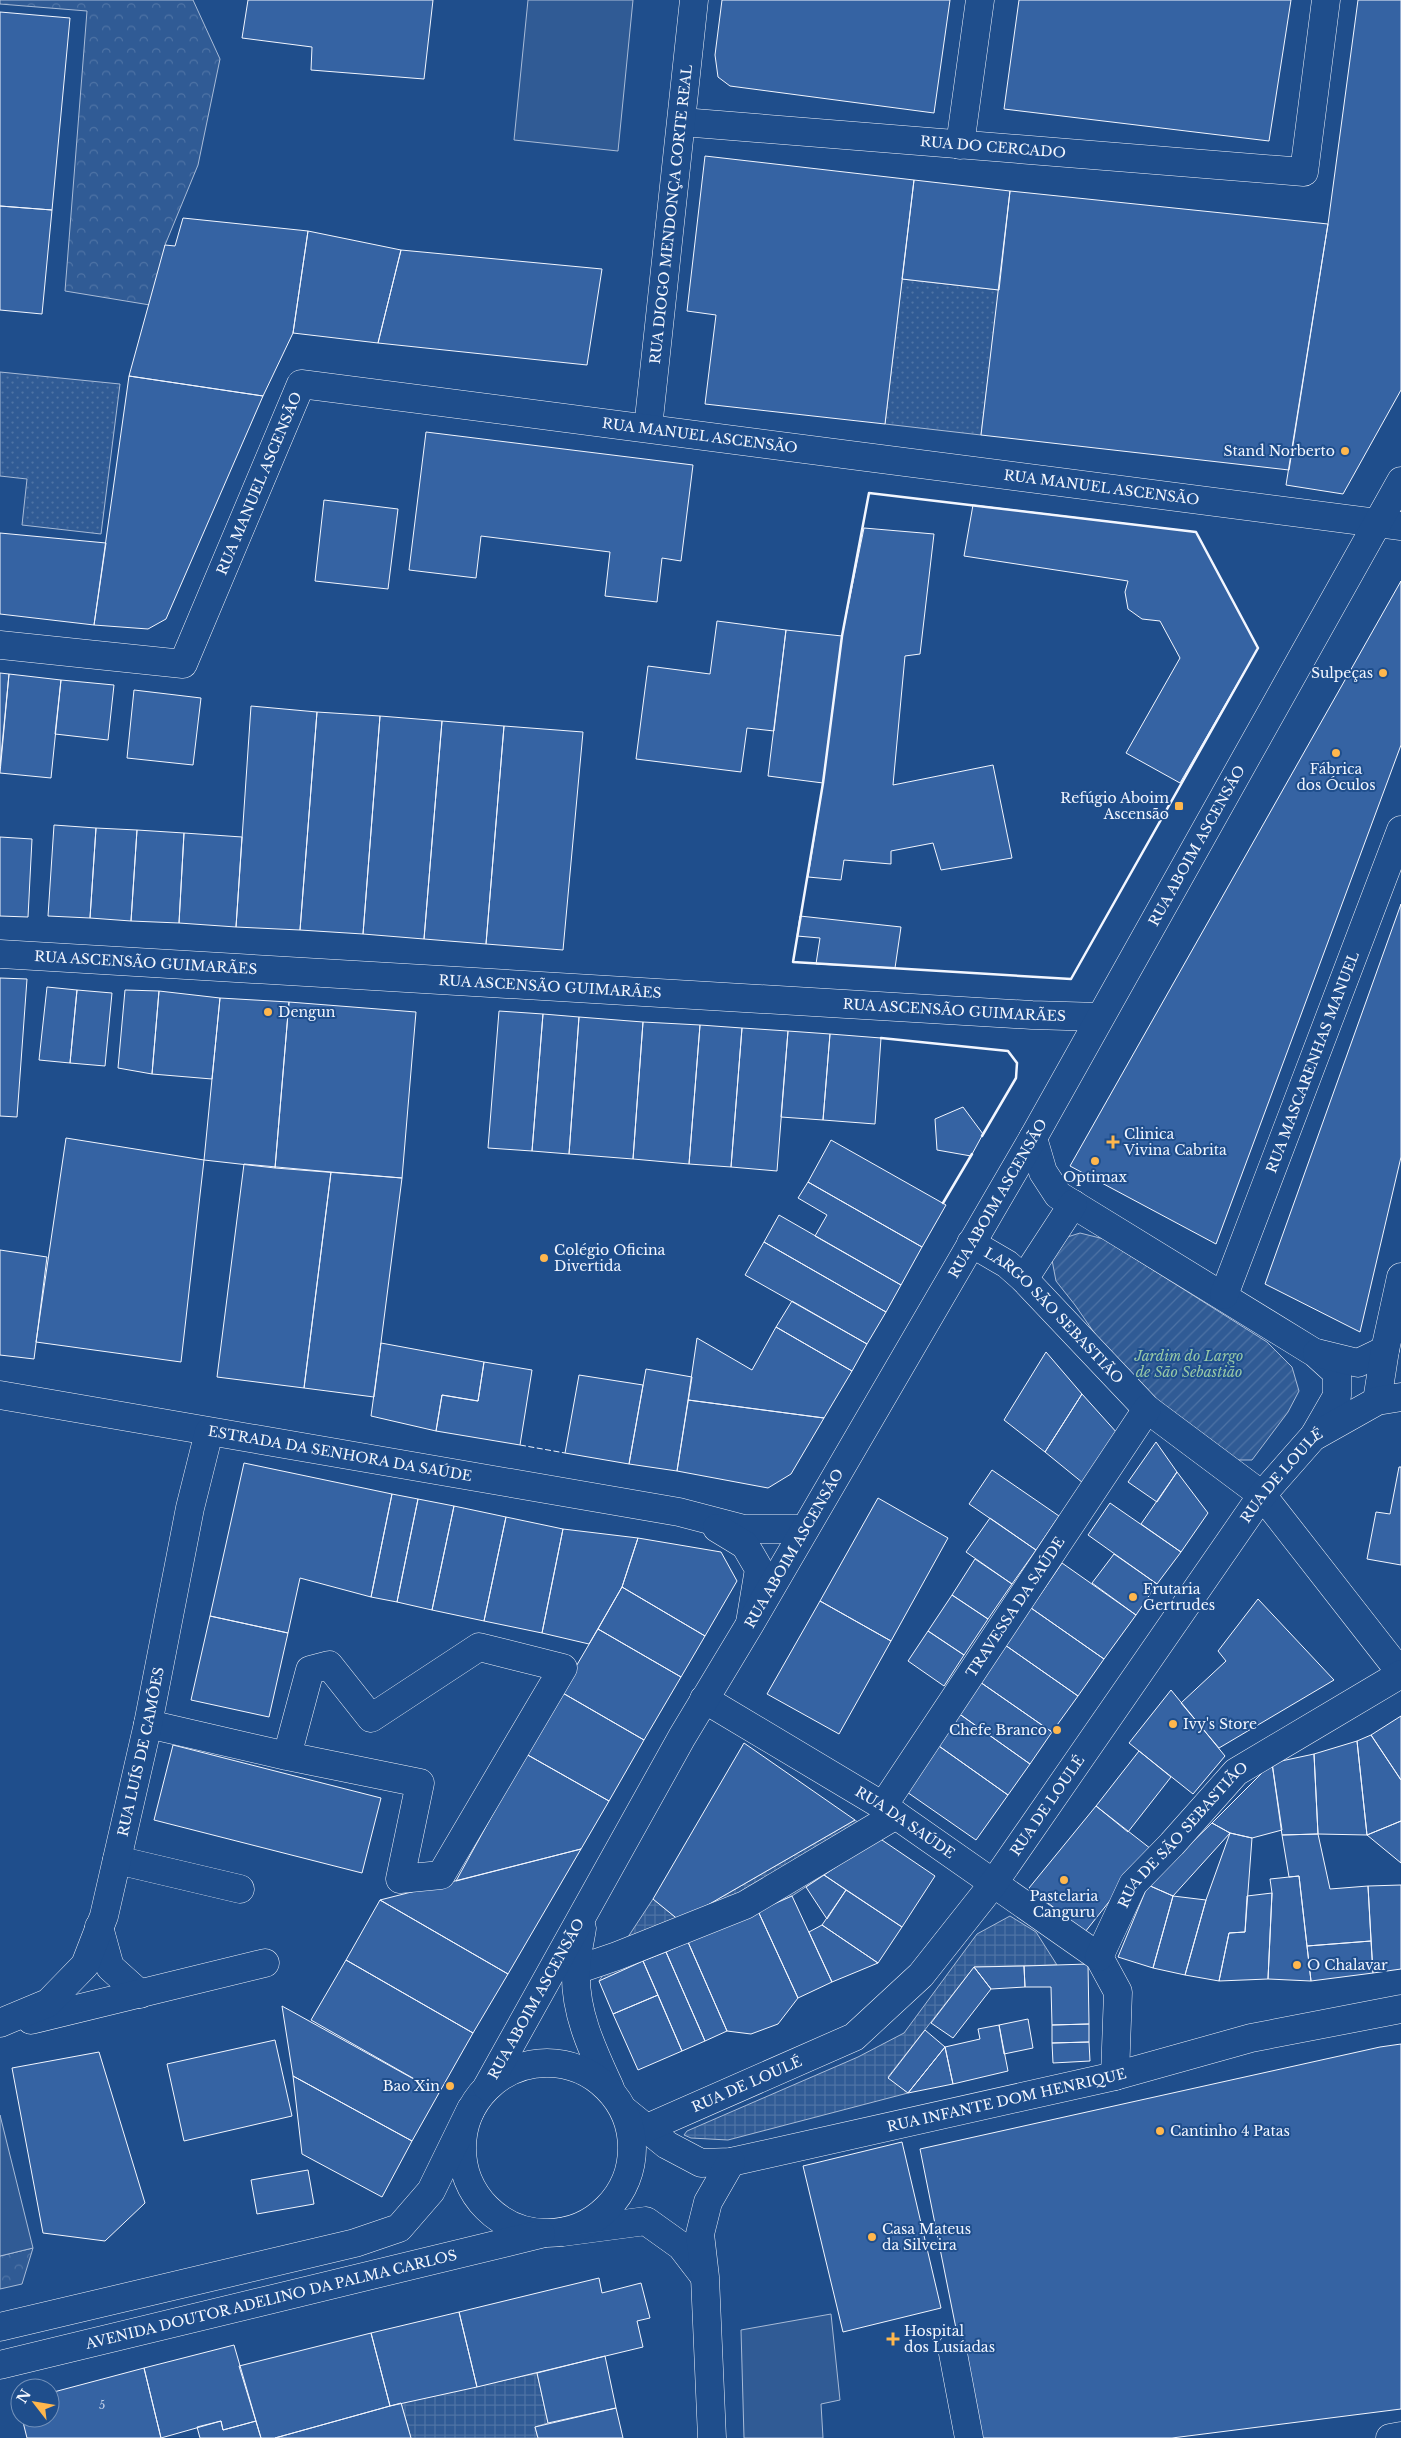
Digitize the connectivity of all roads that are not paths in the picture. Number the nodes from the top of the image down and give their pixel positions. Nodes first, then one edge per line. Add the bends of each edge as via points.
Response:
1 (694, 0) edge
2 (980, 0) edge
3 (1326, 0) edge
4 (682, 122) junction
5 (960, 145) junction
6 (648, 428) junction
7 (1401, 481) edge
8 (1389, 524) edge
9 (0, 645) edge
10 (1401, 830) edge
11 (0, 954) edge
12 (1100, 1017) junction
13 (1033, 1138) junction
14 (1073, 1204) junction
15 (971, 1243) junction
16 (1401, 1277) edge
17 (1024, 1279) junction
18 (1224, 1295) junction
19 (1385, 1350) junction
20 (1315, 1353) junction
21 (0, 1395) edge
22 (1389, 1399) edge
23 (1147, 1408) junction
24 (209, 1432) junction
25 (1313, 1437) junction
26 (1262, 1495) junction
27 (679, 1512) junction
28 (804, 1529) junction
29 (750, 1624) junction
30 (1401, 1673) edge
31 (704, 1699) junction
32 (148, 1724) junction
33 (287, 1756) junction
34 (890, 1811) junction
35 (117, 1860) junction
36 (993, 1884) junction
37 (240, 1889) dead end
38 (585, 1910) junction
39 (99, 1927) junction
40 (1099, 1957) junction
41 (265, 1963) dead end
42 (576, 1970) junction
43 (140, 1994) junction
44 (1401, 2009) edge
45 (0, 2022) edge
46 (0, 2028) edge
47 (1115, 2076) junction
48 (487, 2087) junction
49 (618, 2100) junction
50 (471, 2109) junction
51 (647, 2128) junction
52 (731, 2162) junction
53 (552, 2233) junction
54 (705, 2277) junction
55 (0, 2327) edge
56 (952, 2348) dead end
57 (0, 2365) edge
58 (1401, 2436) edge
59 (712, 2438) edge
60 (969, 2438) edge
61 (1390, 2438) edge

1 - 4 street, RUA DIOGO MENDONÇA CORTE REAL
2 - 5 street
3 - 5 street, RUA DO CERCADO via 1304,172
4 - 5 street, RUA DO CERCADO
4 - 6 street, RUA DIOGO MENDONÇA CORTE REAL
6 - 8 street, RUA MANUEL ASCENSÃO
6 - 9 street, RUA MANUEL ASCENSÃO via 301,384 183,664
7 - 8 street, RUA ABOIM ASCENSÃO
8 - 12 street, RUA ABOIM ASCENSÃO
10 - 18 street, RUA MASCARENHAS MANUEL
11 - 12 street, RUA ASCENSÃO GUIMARÃES
12 - 13 street, RUA ABOIM ASCENSÃO
13 - 14 street via 1043,1172 1058,1195
13 - 15 street, RUA ABOIM ASCENSÃO
14 - 17 street
14 - 18 street
15 - 17 street, LARGO SÃO SEBASTIÃO via 1008,1264
15 - 28 street, RUA ABOIM ASCENSÃO
16 - 19 street
17 - 23 street, LARGO SÃO SEBASTIÃO
18 - 20 street
19 - 20 street via 1358,1363
19 - 22 street
20 - 25 street via 1337,1373 1338,1396
21 - 24 street, ESTRADA DA SENHORA DA SAÚDE
22 - 25 street, RUA DE LOULÉ
23 - 26 street, LARGO SÃO SEBASTIÃO
23 - 34 street, TRAVESSA DA SAÚDE
24 - 27 street, ESTRADA DA SENHORA DA SAÚDE
24 - 32 street, RUA LUÍS DE CAMÕES via 190,1508
25 - 26 street, RUA DE LOULÉ
26 - 30 street, LARGO SÃO SEBASTIÃO
26 - 36 street, RUA DE LOULÉ
27 - 28 street via 744,1529
27 - 29 street via 712,1525 745,1545 759,1569
28 - 29 street, RUA ABOIM ASCENSÃO
29 - 31 street, RUA ABOIM ASCENSÃO
30 - 40 street, RUA DE SÃO SEBASTIÃO via 1236,1772 1133,1884
31 - 34 street, RUA DA SAÚDE
31 - 38 street, RUA ABOIM ASCENSÃO
32 - 33 street
32 - 35 street, RUA LUÍS DE CAMÕES
33 - 33 street via 420,1782 400,1879 441,1875 564,1668 479,1647 370,1718 329,1665 310,1670
34 - 36 street, RUA DA SAÚDE
34 - 42 street via 744,1905
35 - 37 street
35 - 39 street, RUA LUÍS DE CAMÕES
36 - 40 street, RUA DA SAÚDE
36 - 51 street, RUA DE LOULÉ via 921,1975 854,2038
38 - 42 street, RUA ABOIM ASCENSÃO
38 - 48 street, RUA ABOIM ASCENSÃO
39 - 43 street via 110,1967
39 - 45 street, RUA LUÍS DE CAMÕES via 85,1965 48,2003
40 - 47 street via 1118,1992
41 - 43 street
42 - 49 street, RUA ABOIM ASCENSÃO via 578,2005 592,2049
43 - 46 street
44 - 47 street, RUA INFANTE DOM HENRIQUE via 1251,2038
47 - 52 street, RUA INFANTE DOM HENRIQUE
48 - 49 street via 516,2068 549,2062 583,2070
48 - 50 street
49 - 51 street, RUA INFANTE DOM HENRIQUE
49 - 53 street via 633,2136 632,2162 624,2187 608,2208 588,2224
50 - 53 street via 463,2136 463,2164 472,2190 490,2212 513,2227
50 - 55 street via 431,2191 399,2228 355,2243
51 - 52 street, RUA INFANTE DOM HENRIQUE via 667,2144 701,2163
52 - 54 street via 708,2202 700,2234
53 - 54 street via 646,2221 681,2246
53 - 57 street, AVENIDA DOUTOR ADELINO DA PALMA CARLOS
54 - 59 street
56 - 60 street
58 - 61 street

